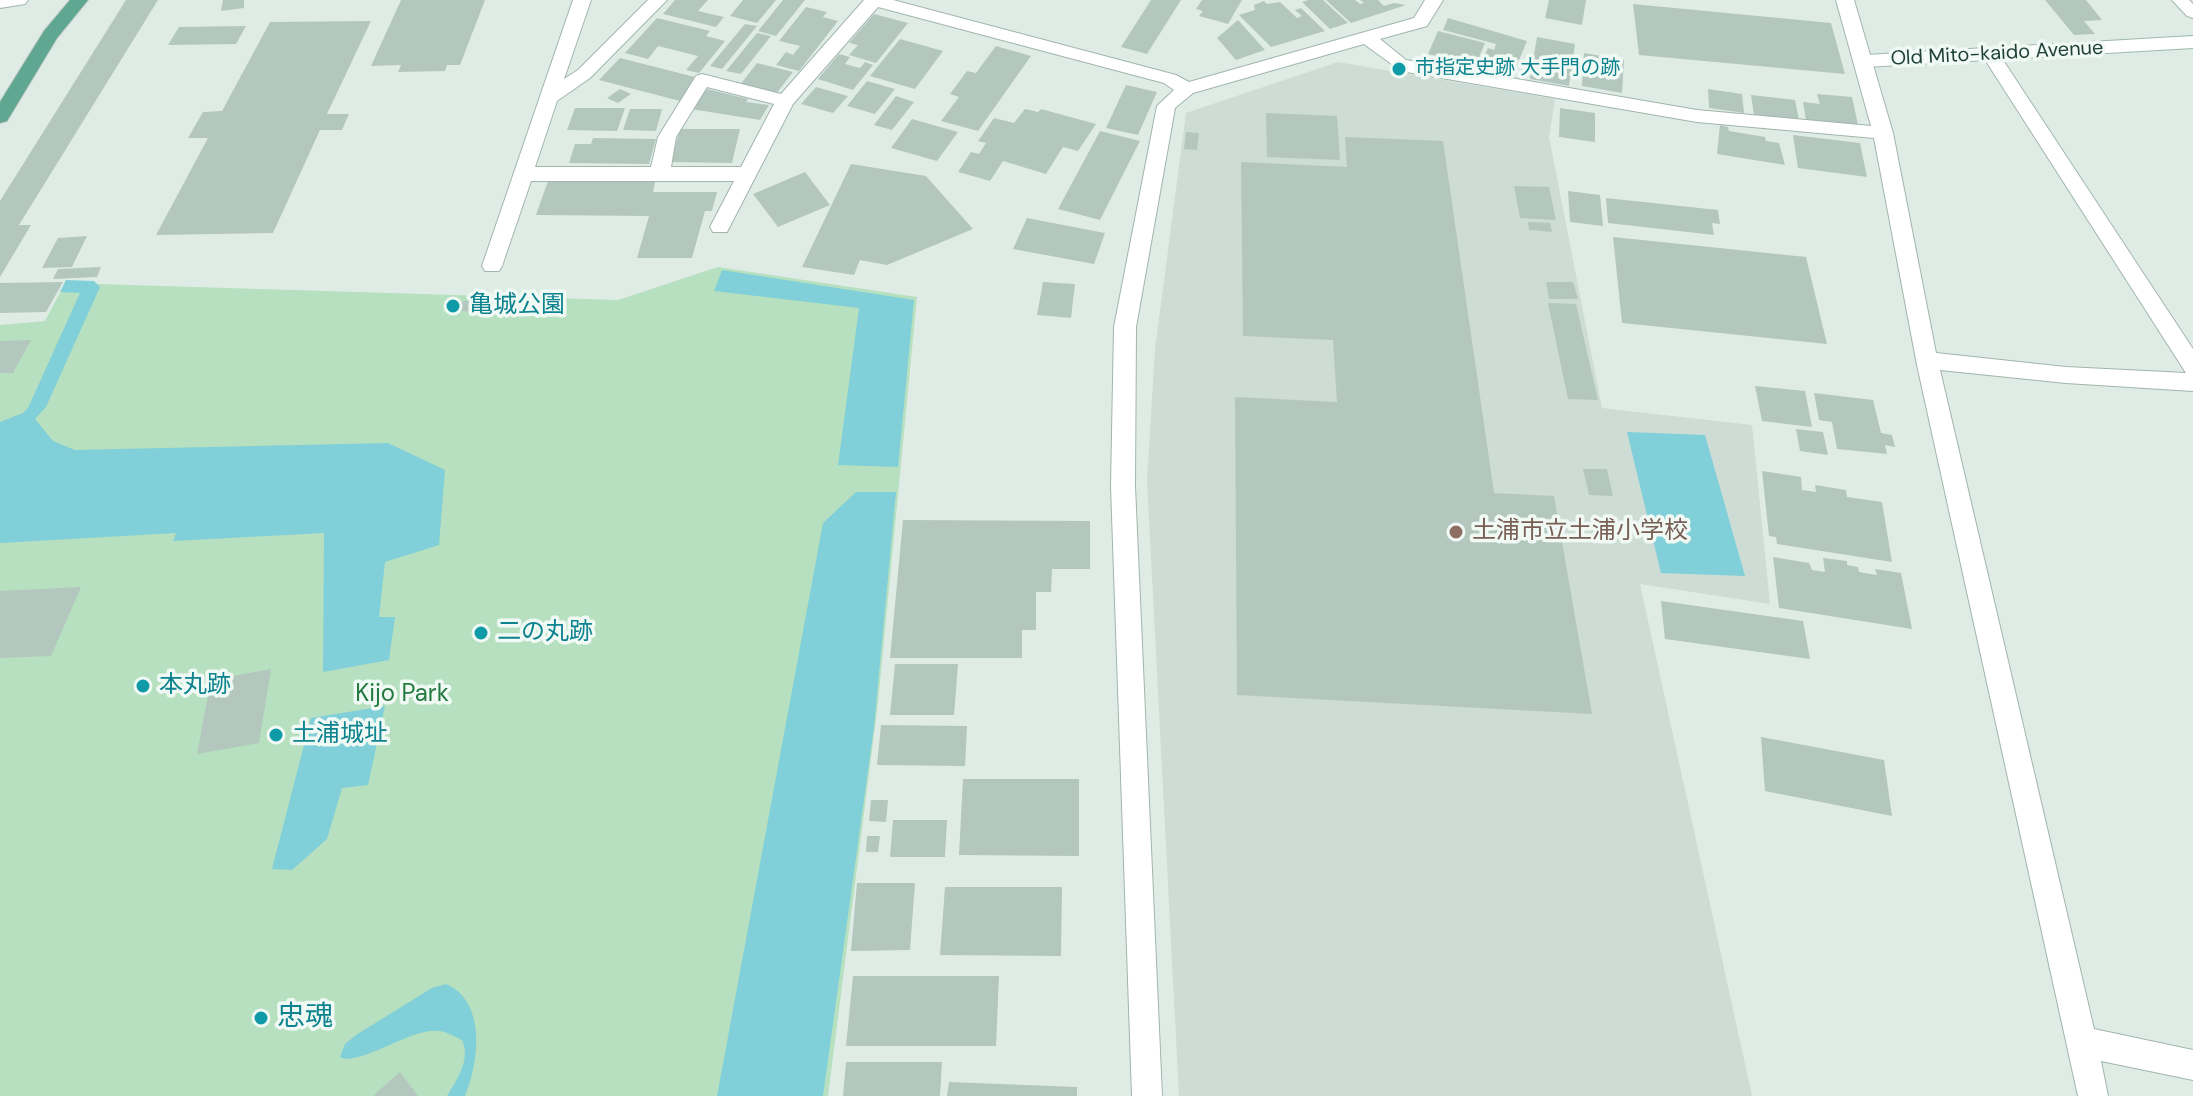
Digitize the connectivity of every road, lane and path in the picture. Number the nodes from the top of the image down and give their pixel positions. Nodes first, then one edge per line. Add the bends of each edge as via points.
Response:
1 (19, 0) edge
2 (79, 0) edge
3 (582, 0) edge
4 (658, 0) edge
5 (873, 0) edge
6 (1434, 0) edge
7 (1845, 0) edge
8 (2180, 0) edge
9 (0, 3) edge
10 (2193, 13) edge
11 (1367, 38) junction
12 (2193, 42) edge
13 (1991, 55) junction
14 (1866, 61) junction
15 (1187, 89) junction
16 (549, 98) junction
17 (785, 101) junction
18 (0, 117) edge
19 (1884, 133) junction
20 (660, 173) junction
21 (523, 174) junction
22 (747, 174) junction
23 (720, 227) dead end
24 (492, 266) dead end
25 (1927, 360) junction
26 (2193, 367) edge
27 (2193, 382) edge
28 (2082, 1042) junction
29 (2193, 1065) edge
30 (1147, 1096) edge
31 (2093, 1096) edge

1 - 9 street
2 - 18 main road via 50,35
3 - 16 street
4 - 16 street via 584,74
5 - 15 street via 1170,79
5 - 17 street
6 - 11 street via 1421,22
7 - 14 street, Old Mito-kaido Avenue
8 - 10 lane
11 - 15 street
11 - 19 street via 1401,65 1697,116
12 - 13 street, Old Mito-kaido Avenue
13 - 14 street, Old Mito-kaido Avenue
13 - 26 street
14 - 19 street
15 - 30 street via 1166,106 1125,327 1123,486
16 - 21 street
17 - 20 street via 702,80 667,137
17 - 22 street
19 - 25 street
20 - 21 street
20 - 22 street
21 - 24 street
22 - 23 street
25 - 27 street
25 - 28 street
28 - 29 street
28 - 31 street

